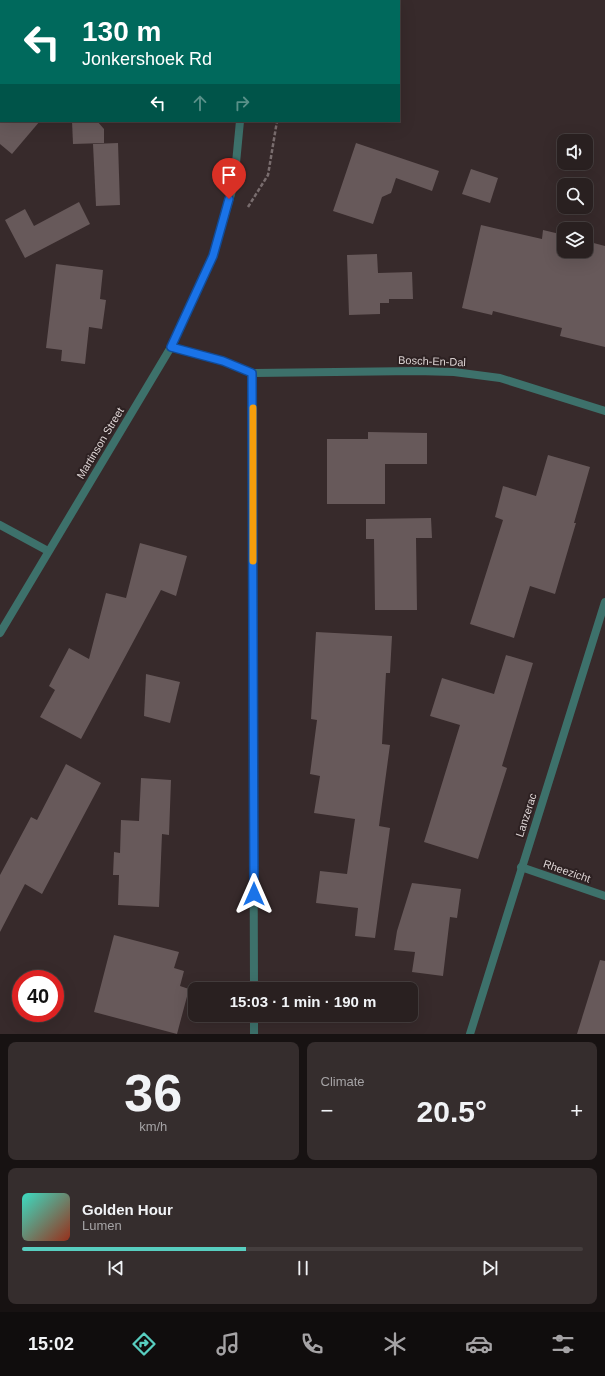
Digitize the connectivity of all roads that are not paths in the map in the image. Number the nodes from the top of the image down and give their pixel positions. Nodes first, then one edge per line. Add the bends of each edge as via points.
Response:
1 (240, 122) edge
2 (171, 347) junction
3 (252, 373) junction
4 (605, 411) edge
5 (0, 525) edge
6 (48, 551) junction
7 (605, 602) edge
8 (0, 633) edge
9 (521, 867) junction
10 (605, 896) edge
11 (254, 982) edge
12 (254, 1022) edge
13 (254, 1034) edge
14 (470, 1034) edge

1 - 2 street, Martinson Street via 234,184 213,256
2 - 3 street via 223,361
2 - 6 street, Martinson Street
3 - 4 street, Bosch-En-Dal via 454,372 500,378
3 - 11 street
5 - 6 street
6 - 8 street, Martinson Street
7 - 9 street, Lanzerac
9 - 10 street, Rheezicht
9 - 14 street, Lanzerac
12 - 13 street

